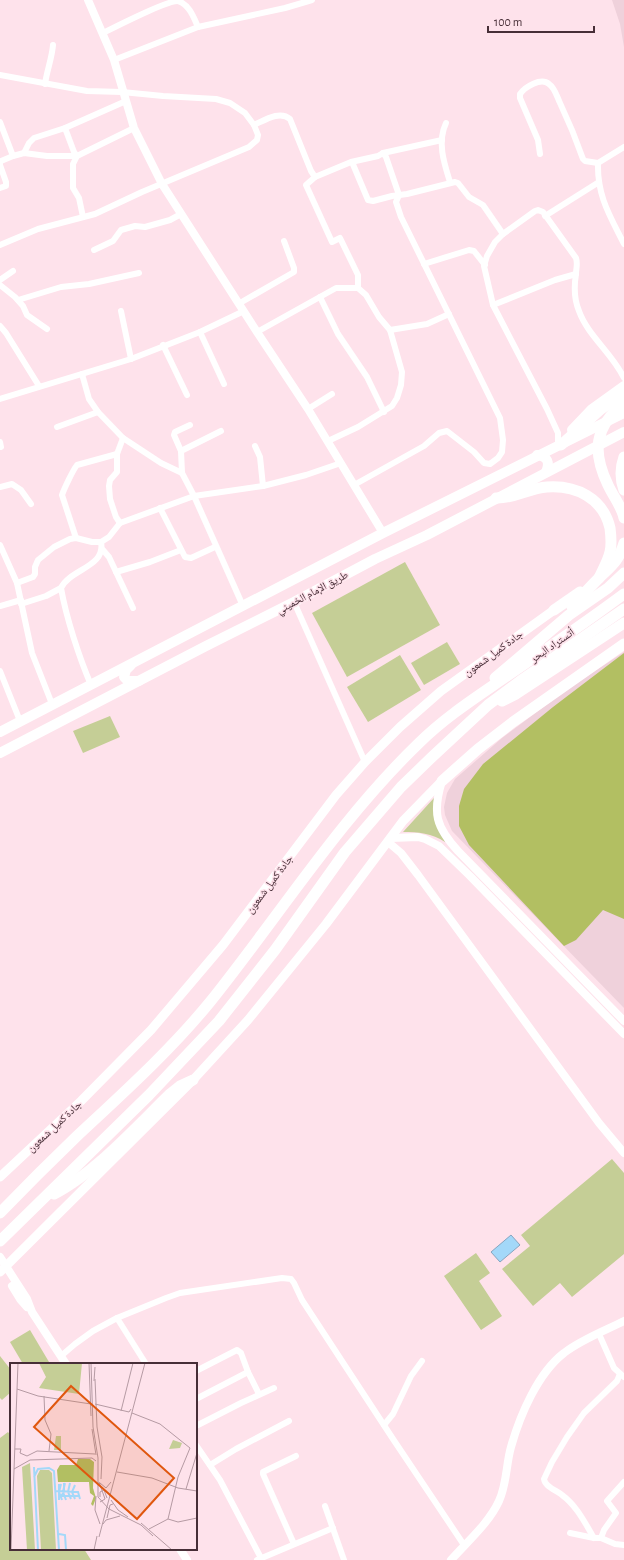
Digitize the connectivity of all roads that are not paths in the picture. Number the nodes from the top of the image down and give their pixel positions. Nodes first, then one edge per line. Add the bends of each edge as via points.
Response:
1 (88, 0) edge
2 (177, 0) edge
3 (312, 0) edge
4 (198, 27) junction
5 (103, 33) junction
6 (53, 45) dead end
7 (114, 60) junction
8 (0, 75) edge
9 (45, 84) junction
10 (122, 92) junction
11 (126, 101) junction
12 (0, 122) edge
13 (446, 123) dead end
14 (254, 125) junction
15 (65, 128) junction
16 (134, 128) junction
17 (442, 140) junction
18 (624, 147) edge
19 (24, 153) junction
20 (383, 153) junction
21 (540, 154) dead end
22 (13, 156) junction
23 (77, 156) junction
24 (352, 162) junction
25 (598, 163) junction
26 (0, 164) edge
27 (315, 178) junction
28 (450, 182) junction
29 (599, 182) junction
30 (162, 184) junction
31 (0, 188) edge
32 (399, 195) junction
33 (182, 214) junction
34 (545, 216) junction
35 (83, 218) junction
36 (503, 234) junction
37 (284, 241) dead end
38 (624, 244) edge
39 (0, 245) edge
40 (94, 250) dead end
41 (424, 264) junction
42 (485, 265) junction
43 (13, 271) dead end
44 (139, 273) dead end
45 (576, 274) junction
46 (0, 280) edge
47 (0, 285) edge
48 (358, 288) junction
49 (320, 298) junction
50 (18, 300) junction
51 (240, 303) junction
52 (493, 305) junction
53 (121, 311) dead end
54 (244, 311) junction
55 (449, 314) junction
56 (0, 326) edge
57 (47, 329) dead end
58 (390, 330) junction
59 (200, 332) junction
60 (257, 332) junction
61 (164, 345) junction
62 (131, 358) junction
63 (82, 374) junction
64 (624, 378) edge
65 (224, 384) dead end
66 (39, 386) junction
67 (624, 386) edge
68 (624, 393) edge
69 (332, 394) dead end
70 (187, 396) dead end
71 (0, 399) edge
72 (624, 403) edge
73 (308, 409) junction
74 (98, 412) junction
75 (384, 412) junction
76 (624, 413) edge
77 (190, 425) dead end
78 (57, 427) dead end
79 (221, 431) dead end
80 (624, 432) edge
81 (123, 438) junction
82 (328, 441) junction
83 (559, 445) junction
84 (255, 446) dead end
85 (181, 451) junction
86 (117, 454) junction
87 (537, 455) junction
88 (624, 457) edge
89 (341, 463) junction
90 (546, 472) junction
91 (182, 473) junction
92 (354, 485) junction
93 (263, 486) junction
94 (0, 487) edge
95 (624, 490) edge
96 (194, 496) junction
97 (496, 498) junction
98 (31, 504) dead end
99 (160, 508) junction
100 (624, 518) edge
101 (120, 523) junction
102 (383, 533) junction
103 (76, 538) junction
104 (101, 542) junction
105 (624, 543) edge
106 (0, 545) edge
107 (215, 547) junction
108 (103, 550) junction
109 (180, 550) junction
110 (116, 572) junction
111 (624, 573) edge
112 (597, 580) junction
113 (17, 583) junction
114 (61, 588) junction
115 (624, 594) edge
116 (20, 602) junction
117 (294, 602) junction
118 (0, 606) edge
119 (243, 606) junction
120 (133, 608) dead end
121 (554, 610) joint
122 (569, 615) junction
123 (622, 616) edge
124 (624, 644) edge
125 (131, 665) junction
126 (0, 671) edge
127 (140, 681) junction
128 (94, 683) junction
129 (480, 695) junction
130 (107, 698) junction
131 (52, 704) junction
132 (20, 722) junction
133 (0, 732) edge
134 (0, 753) edge
135 (365, 762) junction
136 (442, 781) junction
137 (389, 840) junction
138 (624, 1021) edge
139 (624, 1034) edge
140 (193, 1080) junction
141 (624, 1153) edge
142 (0, 1177) edge
143 (44, 1198) junction
144 (0, 1213) edge
145 (0, 1241) edge
146 (2, 1265) edge
147 (117, 1318) junction
148 (624, 1321) edge
149 (599, 1334) junction
150 (61, 1356) junction
151 (422, 1361) dead end
152 (65, 1363) edge
153 (145, 1363) edge
154 (197, 1370) edge
155 (248, 1372) junction
156 (622, 1376) edge
157 (274, 1388) dead end
158 (259, 1394) junction
159 (197, 1398) edge
160 (289, 1421) dead end
161 (197, 1425) edge
162 (384, 1425) junction
163 (197, 1446) edge
164 (296, 1456) dead end
165 (210, 1465) junction
166 (624, 1482) edge
167 (325, 1506) dead end
168 (333, 1528) junction
169 (570, 1533) dead end
170 (594, 1538) junction
171 (601, 1538) junction
172 (294, 1544) junction
173 (464, 1545) junction
174 (624, 1545) edge
175 (181, 1550) edge
176 (259, 1559) edge
177 (187, 1560) edge
178 (344, 1560) edge
179 (451, 1560) edge

1 - 5 street
2 - 4 street via 192,13
2 - 5 street via 154,8
3 - 4 street
4 - 7 street
5 - 7 street
6 - 9 street
7 - 10 street
8 - 9 street
9 - 10 street via 87,91
10 - 11 street
10 - 14 street via 216,99 240,109
11 - 15 street
11 - 16 street
12 - 22 street
13 - 17 street
14 - 27 street via 279,115 290,119
14 - 30 street via 257,140 249,147
15 - 19 street via 34,138
15 - 23 street
16 - 23 street
16 - 30 street
17 - 20 street
17 - 28 street via 442,156
18 - 25 street
19 - 22 street
19 - 23 street
20 - 24 street
20 - 32 street
21 - 25 street via 538,140 520,94 533,84 545,81 552,86 583,159
22 - 26 street via 1,161
23 - 35 street via 72,164 73,188 79,198
24 - 27 street
24 - 32 street via 368,200
25 - 29 street
26 - 31 street via 6,182 6,186
27 - 48 street via 306,185 332,242 340,238 358,275
28 - 32 street
28 - 36 street via 458,183 465,193 482,205
29 - 34 street
29 - 38 street via 602,197
30 - 33 street
30 - 35 street
32 - 41 street via 396,202 398,208
33 - 40 street via 145,227 135,226 121,230 113,242
33 - 51 street
34 - 36 street via 541,211 535,211
34 - 45 street via 576,258
35 - 39 street via 38,228
36 - 42 street via 490,250
37 - 51 street via 294,272
41 - 42 street via 469,250 474,251
41 - 55 street
42 - 52 street
43 - 46 street
44 - 50 street via 61,287
45 - 52 street
45 - 64 street via 575,296 579,312 586,326
47 - 50 street
48 - 49 street via 336,288
48 - 58 street via 366,295
49 - 60 street
49 - 75 street via 338,334 367,377
50 - 57 street via 28,315
51 - 54 street
52 - 83 street via 547,409 558,433
53 - 62 street
54 - 59 street
54 - 60 street
55 - 58 street via 427,324
55 - 92 street via 500,418 502,452 494,462 484,463 447,430 435,435 424,446
56 - 66 street
58 - 75 street via 402,372 397,398
59 - 61 street
59 - 65 street
60 - 73 street
61 - 62 street
61 - 70 street
62 - 63 street
63 - 66 street
63 - 74 street via 89,399
66 - 71 street
67 - 83 highway via 587,414
68 - 83 highway
69 - 73 street
72 - 100 highway via 606,422 598,441 601,469
73 - 82 street
74 - 78 street
74 - 81 street
75 - 82 street
76 - 83 highway, طريق الإمام الخميني
77 - 85 street via 175,432
79 - 85 street
80 - 90 highway, طريق الإمام الخميني
81 - 86 street
81 - 91 street via 161,463
82 - 89 street
83 - 87 highway, طريق الإمام الخميني
84 - 93 street via 260,457
85 - 91 street
86 - 101 street via 117,472 110,480 109,486 110,499
86 - 103 street via 77,465 64,489 62,495
87 - 90 highway via 548,461
87 - 102 highway, طريق الإمام الخميني
88 - 95 highway via 621,476
89 - 92 street
89 - 93 street
90 - 97 highway, طريق الإمام الخميني
91 - 96 street
92 - 102 street
93 - 96 street
94 - 98 street via 12,484 21,490
96 - 99 street
96 - 107 street
97 - 112 highway via 546,487 573,489 588,496 604,510 612,538 610,552
97 - 117 highway, طريق الإمام الخميني
99 - 101 street
99 - 109 street
101 - 104 street via 109,537
102 - 119 highway, طريق الإمام الخميني
103 - 104 street
103 - 113 street via 39,558 36,562 36,574
104 - 108 street
105 - 112 highway via 612,567
106 - 113 street
107 - 109 street via 188,558
107 - 119 street
108 - 110 street
108 - 114 street via 96,559 65,581
109 - 110 street
110 - 120 street
111 - 122 highway via 608,588
112 - 121 highway
112 - 122 highway via 572,606
113 - 116 street
114 - 116 street via 40,598
114 - 128 street via 79,652
115 - 129 highway, أتستراد البحر
116 - 118 street
116 - 131 street via 32,654
117 - 127 highway, طريق الإمام الخميني
117 - 135 street
119 - 125 highway, طريق الإمام الخميني
121 - 135 main road, جادة كميل شمعون via 441,691
122 - 129 highway via 501,672
123 - 143 highway via 516,694 488,705 432,757 373,818 345,852 275,950 219,1021 149,1095
124 - 136 highway via 513,722
125 - 127 highway via 124,677 128,682
125 - 128 highway, طريق الإمام الخميني
126 - 132 street
127 - 130 highway, طريق الإمام الخميني
128 - 130 highway via 107,682 111,685 112,692
128 - 131 highway, طريق الإمام الخميني
129 - 144 highway, جادة كميل شمعون via 421,741 394,768 310,870 210,1002 184,1032
130 - 134 highway, طريق الإمام الخميني
131 - 132 highway, طريق الإمام الخميني
132 - 133 highway, طريق الإمام الخميني
135 - 142 main road, جادة كميل شمعون via 336,795 223,945 151,1030 81,1101
136 - 137 main road via 403,821
136 - 138 street via 436,808 439,825 444,834
137 - 139 street via 418,837 439,846
137 - 140 main road via 298,959 248,1020
137 - 141 street via 418,875 594,1116
140 - 143 highway via 175,1090 112,1150 69,1186
140 - 146 main road
143 - 145 highway
146 - 150 street via 20,1299 32,1312
147 - 150 street via 93,1331
147 - 153 street
147 - 162 street via 180,1293 282,1278 291,1279 302,1300
148 - 149 street
149 - 156 street via 614,1368
149 - 173 street via 565,1352 540,1380 510,1448 499,1501 483,1525
150 - 152 street
151 - 162 street via 410,1376 393,1414
154 - 155 street via 237,1350 241,1353
155 - 158 street
155 - 159 street
156 - 170 street via 584,1413 567,1437 544,1479 547,1485 569,1501
157 - 158 street
158 - 161 street
160 - 165 street
162 - 173 street
163 - 165 street
164 - 172 street via 263,1472
165 - 176 street
166 - 171 street via 607,1501 616,1514
167 - 168 street
168 - 172 street
168 - 178 street
169 - 170 street
170 - 171 street
171 - 174 street
172 - 176 street
173 - 179 street
175 - 177 street

